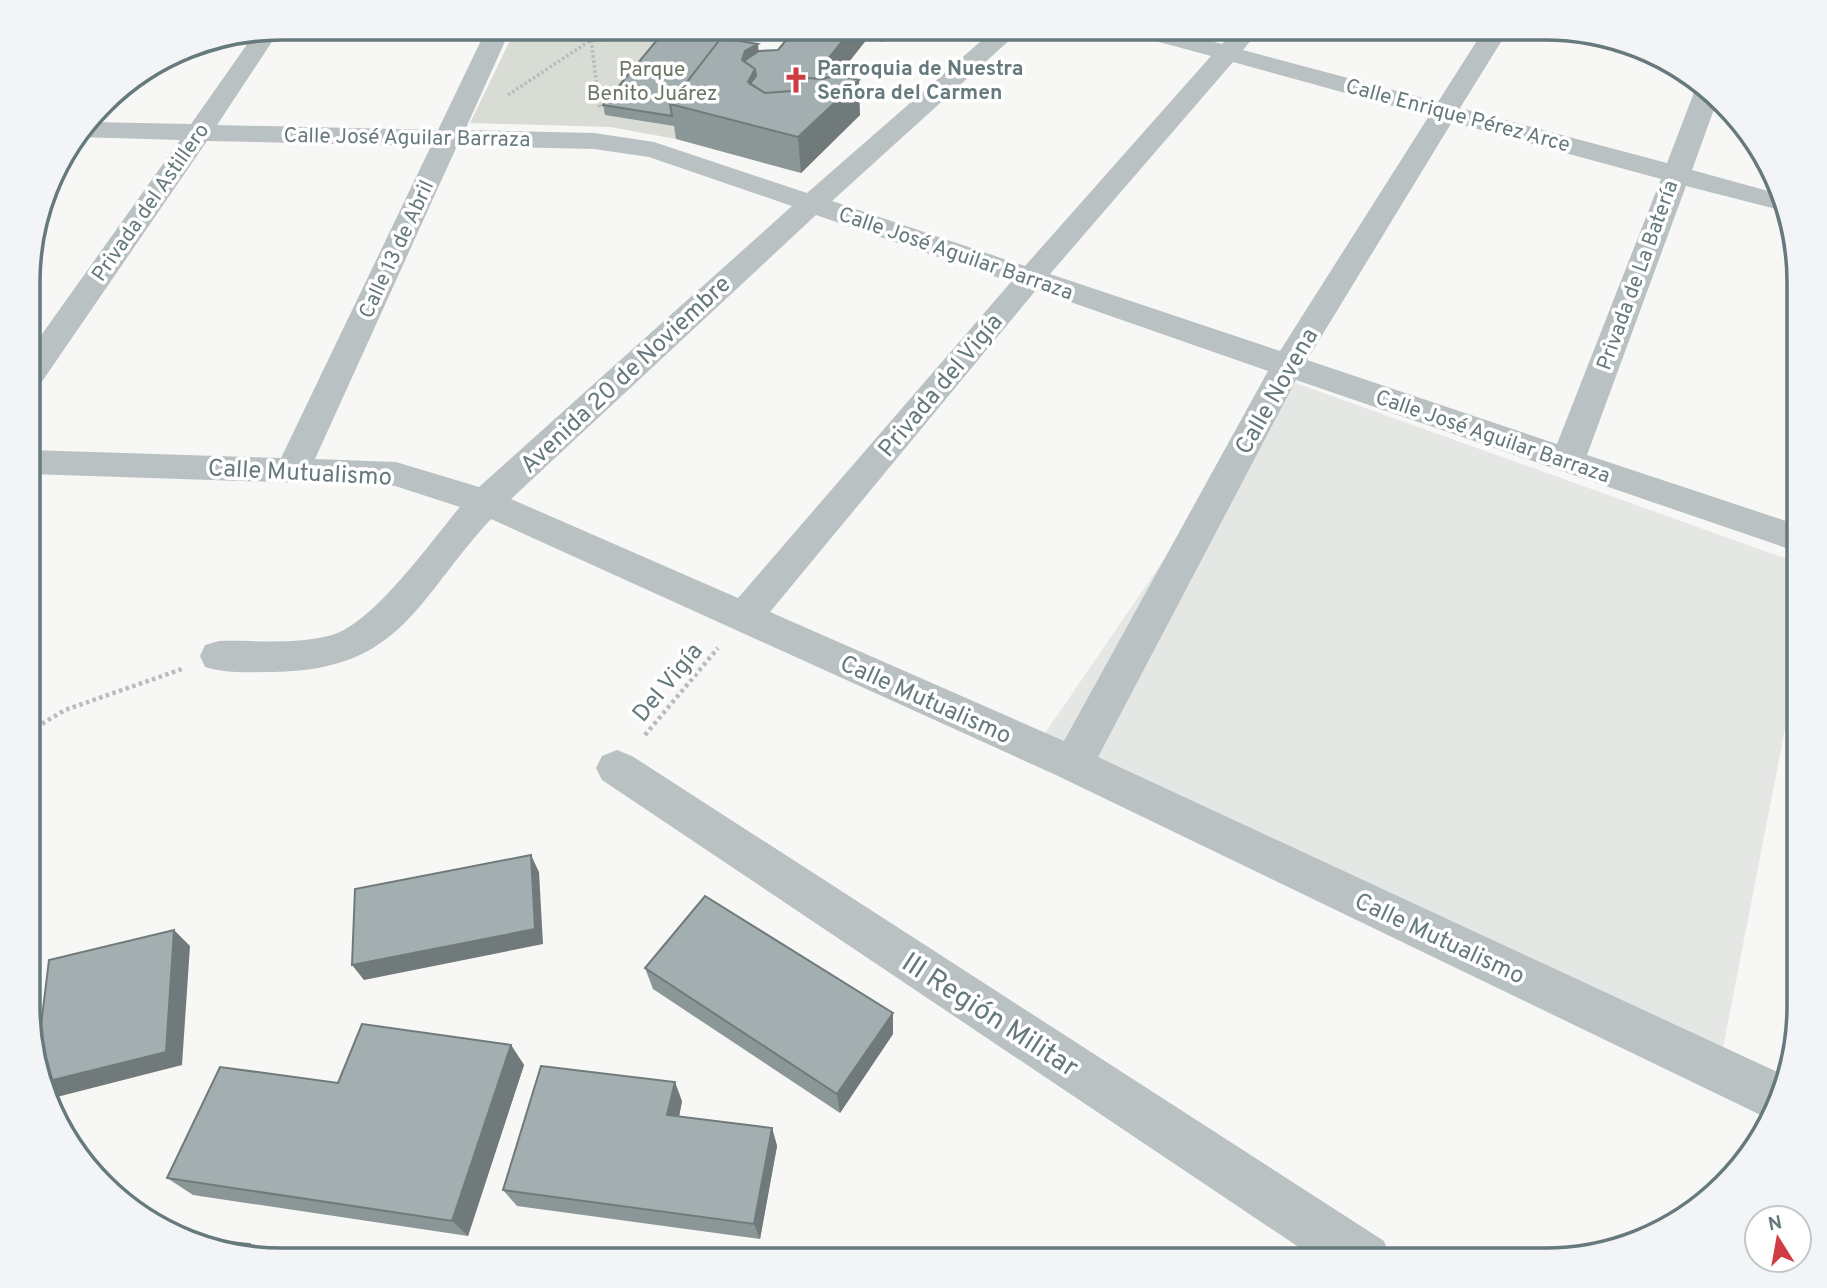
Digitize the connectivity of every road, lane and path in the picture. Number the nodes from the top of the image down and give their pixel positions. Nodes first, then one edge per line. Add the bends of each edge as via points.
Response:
1 (493, 40) edge
2 (591, 40) joint
3 (657, 40) edge
4 (262, 41) edge
5 (997, 41) edge
6 (1182, 41) edge
7 (1238, 41) edge
8 (1490, 41) edge
9 (655, 43) edge
10 (1228, 53) junction
11 (1704, 100) edge
12 (608, 103) edge
13 (1446, 112) junction
14 (95, 130) edge
15 (199, 132) junction
16 (448, 138) junction
17 (1675, 174) junction
18 (1773, 200) edge
19 (810, 204) junction
20 (1030, 278) junction
21 (40, 360) edge
22 (1287, 366) junction
23 (1568, 461) junction
24 (40, 462) edge
25 (292, 471) junction
26 (485, 502) junction
27 (1786, 535) edge
28 (743, 618) junction
29 (219, 656) joint
30 (41, 725) edge
31 (1073, 764) junction
32 (617, 768) joint
33 (1770, 1093) edge
34 (1347, 1248) edge

1 - 16 street, Calle 13 de Abril
2 - 12 path via 600,113
2 - 16 path
3 - 9 path
4 - 15 street, Privada del Astillero
5 - 19 street, Avenida 20 de Noviembre
6 - 10 street, Calle Enrique Pérez Arce
7 - 10 street, Privada del Vigía
8 - 13 street, Calle Novena
10 - 13 street, Calle Enrique Pérez Arce
10 - 20 street, Privada del Vigía
11 - 17 street, Privada de La Batería
13 - 17 street, Calle Enrique Pérez Arce
13 - 22 street, Calle Novena
14 - 15 street, Calle José Aguilar Barraza
15 - 16 street, Calle José Aguilar Barraza
15 - 21 street, Privada del Astillero
16 - 19 street, Calle José Aguilar Barraza via 623,144 654,150
16 - 25 street, Calle 13 de Abril
17 - 18 street, Calle Enrique Pérez Arce
17 - 23 street, Privada de La Batería
19 - 20 street, Calle José Aguilar Barraza
19 - 26 street, Avenida 20 de Noviembre
20 - 22 street, Calle José Aguilar Barraza
20 - 28 street, Privada del Vigía
22 - 23 street, Calle José Aguilar Barraza
22 - 31 street, Calle Novena
23 - 27 street, Calle José Aguilar Barraza
24 - 25 street, Calle Mutualismo
25 - 26 street, Calle Mutualismo via 396,474
26 - 28 street, Calle Mutualismo
26 - 29 street, Avenida 20 de Noviembre via 381,622 351,644 317,653
28 - 31 street, Calle Mutualismo
28 - 32 path, Del Vigía
29 - 30 path via 65,710
31 - 33 street, Calle Mutualismo
32 - 34 street, lll Región Militar

